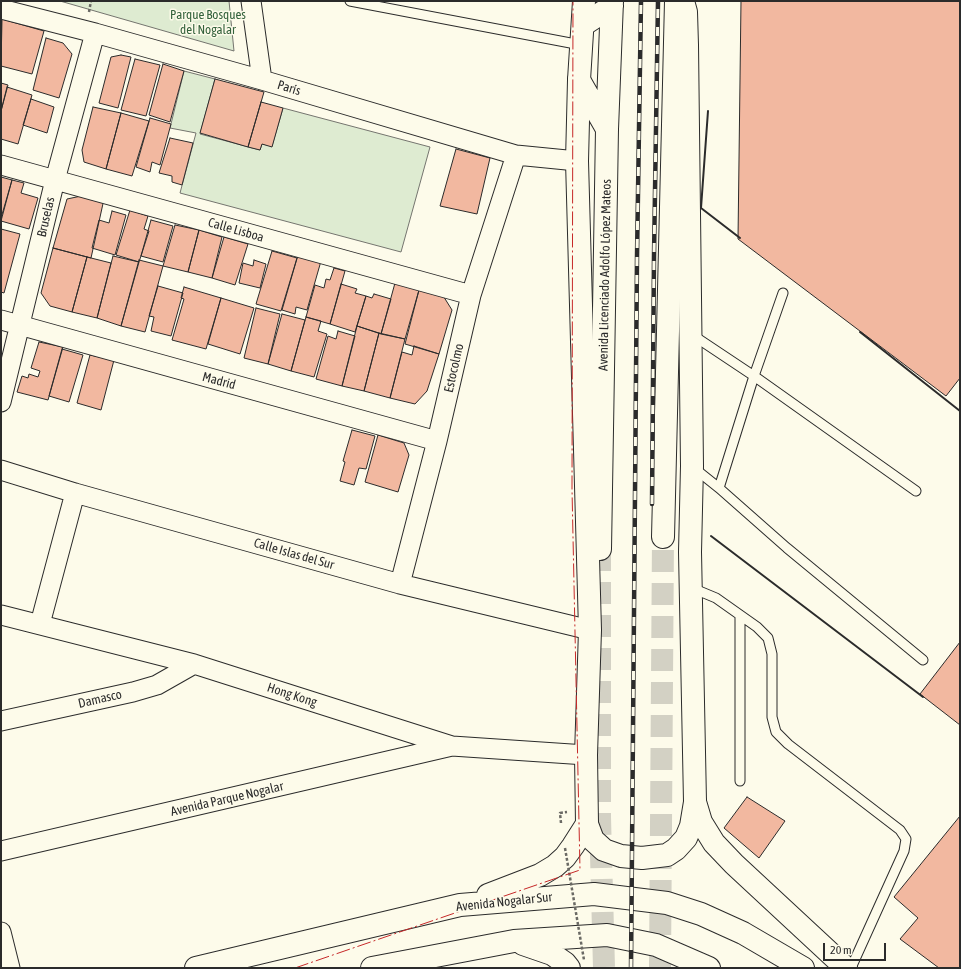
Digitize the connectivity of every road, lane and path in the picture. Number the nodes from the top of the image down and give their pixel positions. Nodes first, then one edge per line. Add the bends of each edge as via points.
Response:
1 (91, 1) edge
2 (252, 1) edge
3 (350, 1) edge
4 (584, 1) edge
5 (676, 1) edge
6 (682, 1) edge
7 (612, 4) edge
8 (1, 9) edge
9 (91, 24) junction
10 (582, 35) junction
11 (262, 80) junction
12 (579, 80) junction
13 (608, 129) junction
14 (516, 155) junction
15 (577, 162) junction
16 (1, 165) edge
17 (54, 180) junction
18 (783, 293) dead end
19 (471, 296) junction
20 (1, 320) edge
21 (20, 326) junction
22 (690, 334) junction
23 (754, 376) junction
24 (1, 402) edge
25 (437, 441) junction
26 (692, 466) junction
27 (1, 470) edge
28 (719, 488) junction
29 (916, 492) dead end
30 (75, 493) junction
31 (663, 537) tunnel mouth
32 (600, 549) tunnel mouth
33 (400, 584) junction
34 (691, 588) junction
35 (1, 615) edge
36 (740, 615) junction
37 (40, 624) junction
38 (590, 630) junction
39 (923, 660) dead end
40 (194, 664) junction
41 (1, 721) edge
42 (452, 746) junction
43 (586, 755) junction
44 (740, 781) dead end
45 (695, 802) junction
46 (587, 824) junction
47 (565, 848) dead end
48 (1, 851) edge
49 (460, 905) junction
50 (1, 932) edge
51 (514, 941) junction
52 (435, 962) edge
53 (576, 964) edge
54 (10, 968) edge
55 (196, 968) edge
56 (372, 968) edge
57 (709, 968) edge
58 (803, 968) edge
59 (846, 968) edge
60 (850, 968) edge

1 - 9 path
2 - 11 street
3 - 10 lane
4 - 10 main road
5 - 31 main road
6 - 22 main road via 686,12
7 - 10 main road
7 - 13 main road, Avenida Licenciado Adolfo López Mateos
8 - 9 street, París
9 - 11 street, París
9 - 17 street, Bruselas
10 - 12 main road
11 - 14 street, París
12 - 13 main road
12 - 15 main road
13 - 32 main road, Avenida Licenciado Adolfo López Mateos
14 - 15 street, París
14 - 19 street, Estocolmo
15 - 38 main road
16 - 17 street, Calle Lisboa
17 - 19 street, Calle Lisboa
17 - 21 street, Bruselas
18 - 23 lane
19 - 25 street, Estocolmo
20 - 21 street, Madrid
21 - 24 street, Bruselas
21 - 25 street, Madrid
22 - 23 lane
22 - 26 main road
23 - 28 lane
23 - 29 lane
25 - 33 street, Estocolmo
26 - 28 lane
26 - 34 main road
27 - 30 street, Calle Islas del Sur
28 - 39 lane via 787,548
30 - 33 street, Calle Islas del Sur
30 - 37 street
33 - 38 street, Calle Islas del Sur
34 - 36 lane via 716,598
34 - 45 main road
35 - 37 street, Hong Kong
36 - 44 lane
36 - 60 lane via 768,638 772,654 772,717 776,732 900,830 906,840 904,851
37 - 40 street, Hong Kong
38 - 43 main road
40 - 41 street, Damasco via 157,685
40 - 42 street, Hong Kong
42 - 43 street, Hong Kong
42 - 48 street, Avenida Parque Nogalar
43 - 46 main road
45 - 46 main road via 686,838 667,855 642,858 621,856 604,850 593,840
45 - 59 main road via 701,822 714,843
46 - 49 main road via 565,857 555,866 533,878
47 - 53 path, bridge
49 - 55 main road, Avenida Nogalar Sur
49 - 58 main road, Avenida Nogalar Sur via 594,894 667,903 702,914 743,933
50 - 54 street
51 - 52 main road
51 - 53 main road via 552,954 565,964
51 - 57 main road via 607,935 656,945
52 - 56 main road

